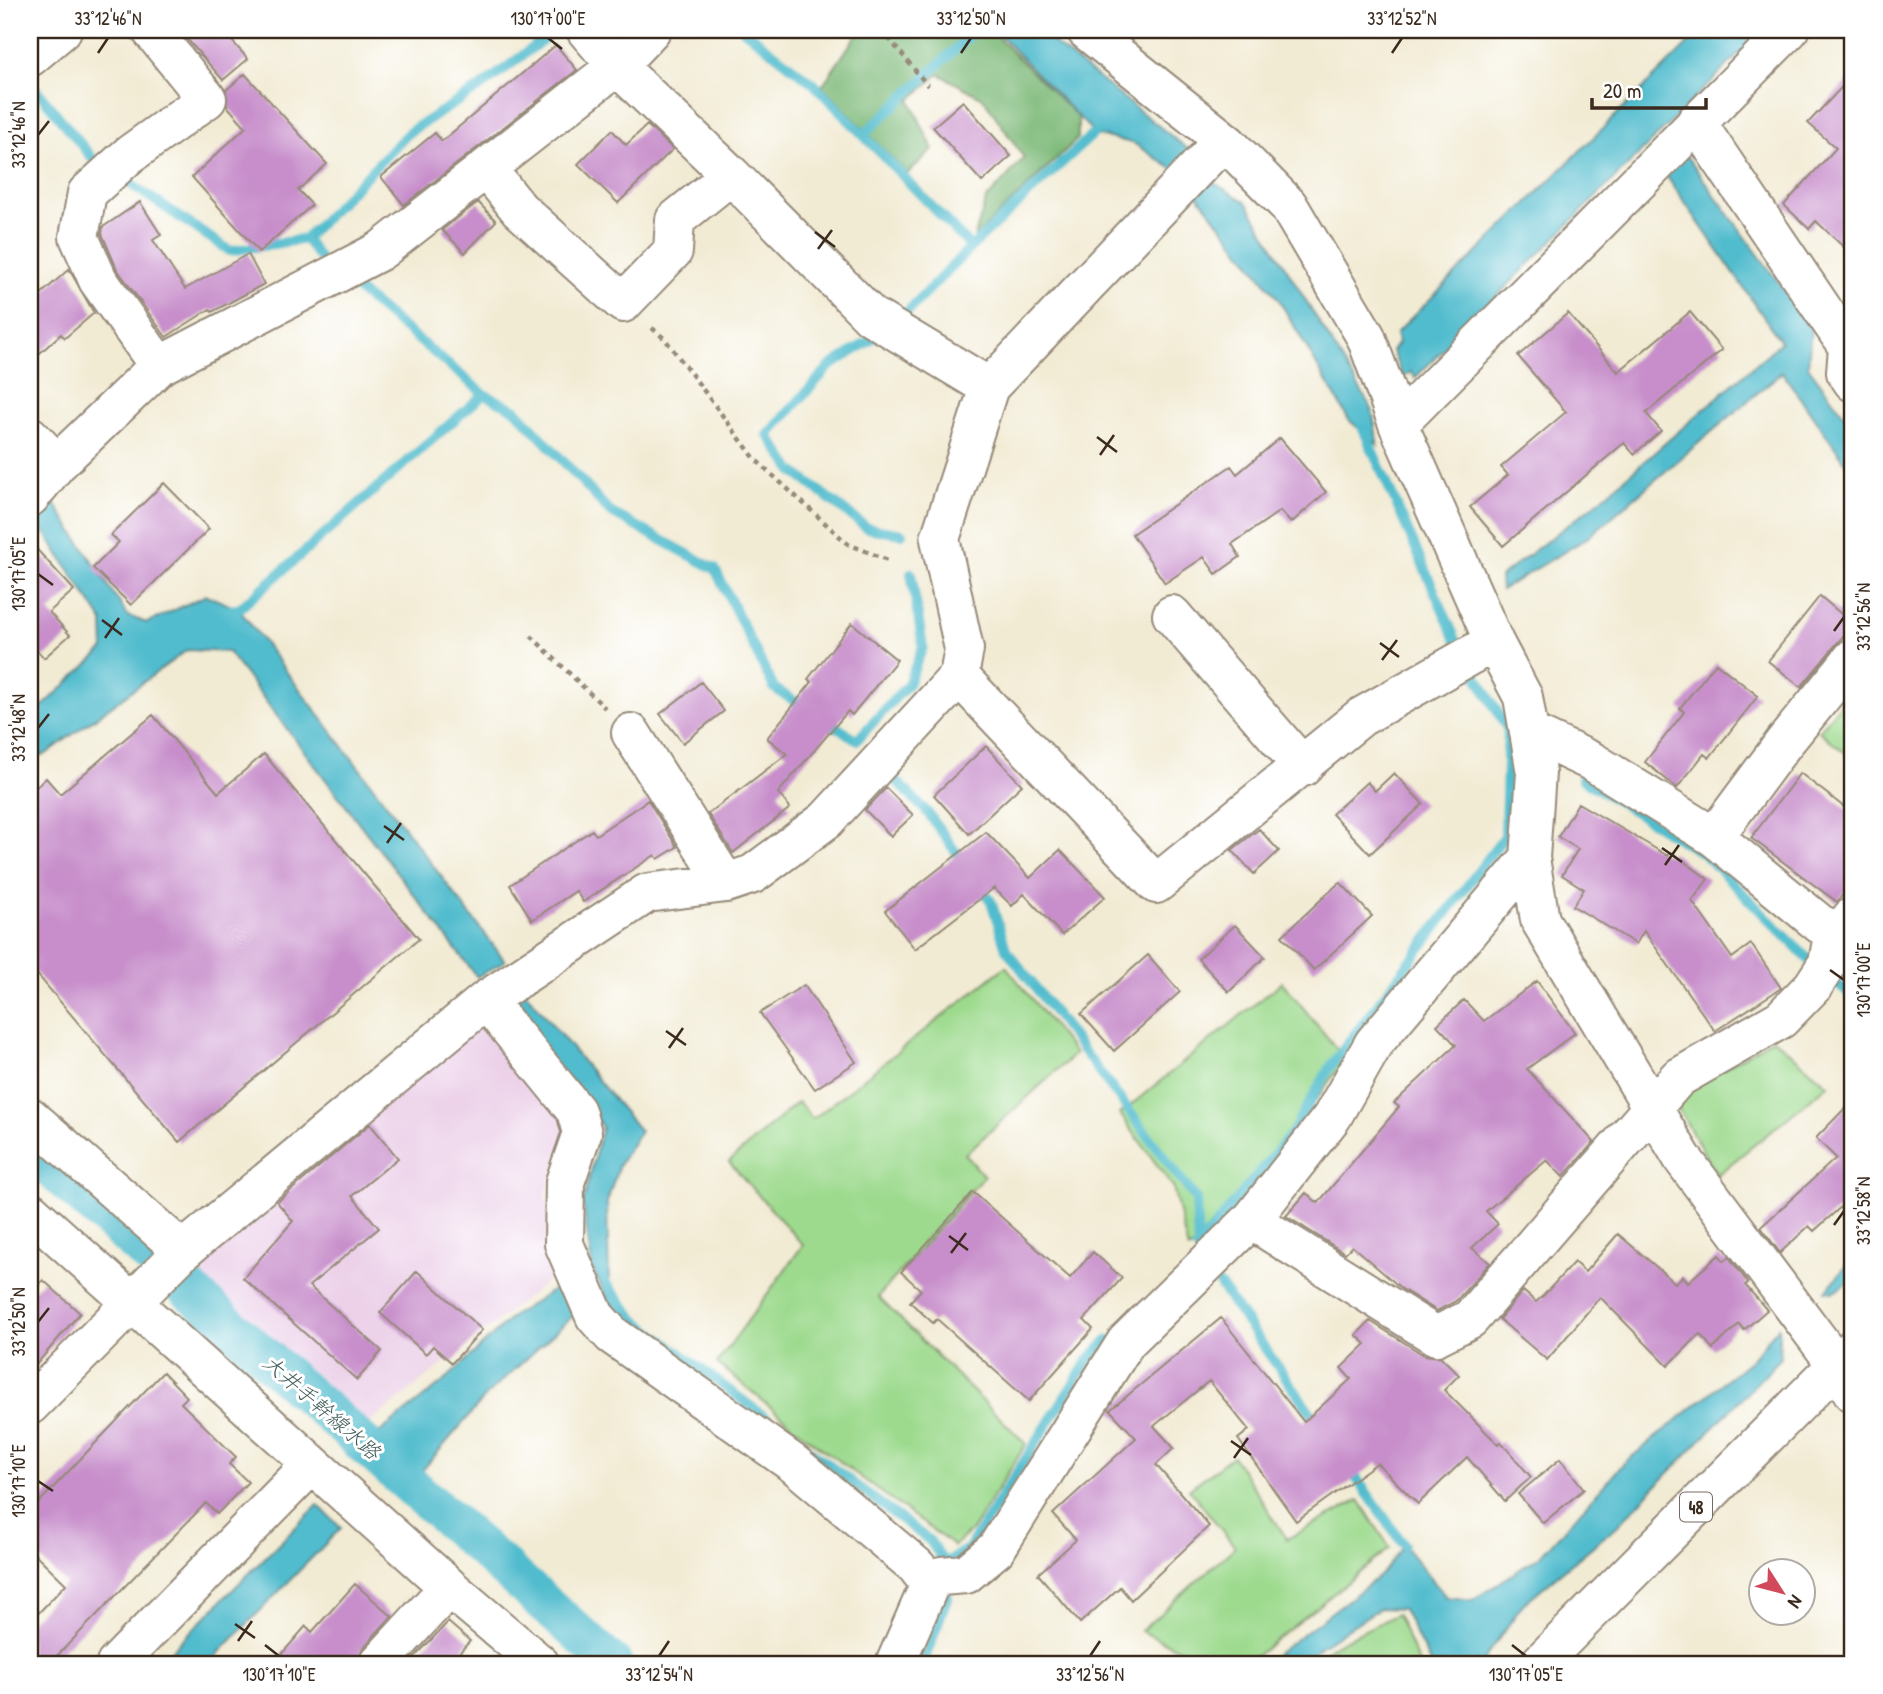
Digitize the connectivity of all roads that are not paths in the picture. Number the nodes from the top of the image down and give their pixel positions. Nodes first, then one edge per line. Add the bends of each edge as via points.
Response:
1 (62, 30) edge
2 (151, 30) edge
3 (586, 30) edge
4 (651, 30) edge
5 (1086, 30) edge
6 (1789, 30) edge
7 (30, 57) edge
8 (617, 66) junction
9 (1696, 122) junction
10 (1203, 163) junction
11 (487, 169) junction
12 (731, 175) junction
13 (1851, 357) edge
14 (159, 366) junction
15 (989, 387) junction
16 (1398, 424) junction
17 (30, 436) edge
18 (57, 464) junction
19 (30, 497) edge
20 (1172, 615) dead end
21 (1494, 642) junction
22 (1853, 659) edge
23 (959, 676) junction
24 (631, 733) road end
25 (1531, 733) junction
26 (1303, 767) junction
27 (1714, 837) junction
28 (1530, 858) junction
29 (726, 883) junction
30 (1843, 923) edge
31 (486, 1000) junction
32 (1653, 1108) junction
33 (30, 1117) edge
34 (30, 1211) edge
35 (1251, 1220) junction
36 (183, 1251) junction
37 (143, 1293) junction
38 (1848, 1369) edge
39 (30, 1405) edge
40 (312, 1464) junction
41 (930, 1584) junction
42 (449, 1587) junction
43 (116, 1664) edge
44 (378, 1664) edge
45 (540, 1664) edge
46 (895, 1664) edge
47 (1539, 1664) edge

1 - 7 street
2 - 14 street via 207,99 129,155 87,193 79,237 98,280
3 - 8 street
4 - 8 street
5 - 10 street
6 - 9 street
8 - 11 street
8 - 12 street
9 - 13 street
9 - 16 street
10 - 15 street
10 - 16 street via 1288,205 1366,337
11 - 12 street via 519,209 623,303 673,251 675,220
11 - 14 street via 380,251
12 - 15 street via 871,316
14 - 18 street
15 - 23 street via 940,539 964,649
16 - 21 street
17 - 18 street
18 - 19 street
20 - 26 street
21 - 25 street via 1523,697
21 - 26 street via 1361,717
22 - 27 street
23 - 26 street via 1156,884
23 - 29 street via 826,820 753,874
24 - 29 street
25 - 27 street via 1593,762
25 - 28 street via 1536,773
27 - 30 street via 1820,924
28 - 32 street via 1540,920
28 - 35 street via 1374,1043 1332,1117
29 - 31 street via 646,893
30 - 32 street via 1813,986 1781,1019 1678,1078
31 - 36 street
31 - 41 street via 576,1111 582,1133 565,1182 564,1244 595,1315 612,1335 794,1464 916,1566
32 - 35 street via 1470,1319 1437,1336
32 - 38 street via 1683,1159
33 - 36 street
34 - 37 street
35 - 41 street via 1126,1342 996,1549 965,1574 942,1576
36 - 37 street
37 - 39 street
37 - 40 street
38 - 47 street, 48
40 - 42 street
40 - 43 street
41 - 46 street
42 - 44 street
42 - 45 street

